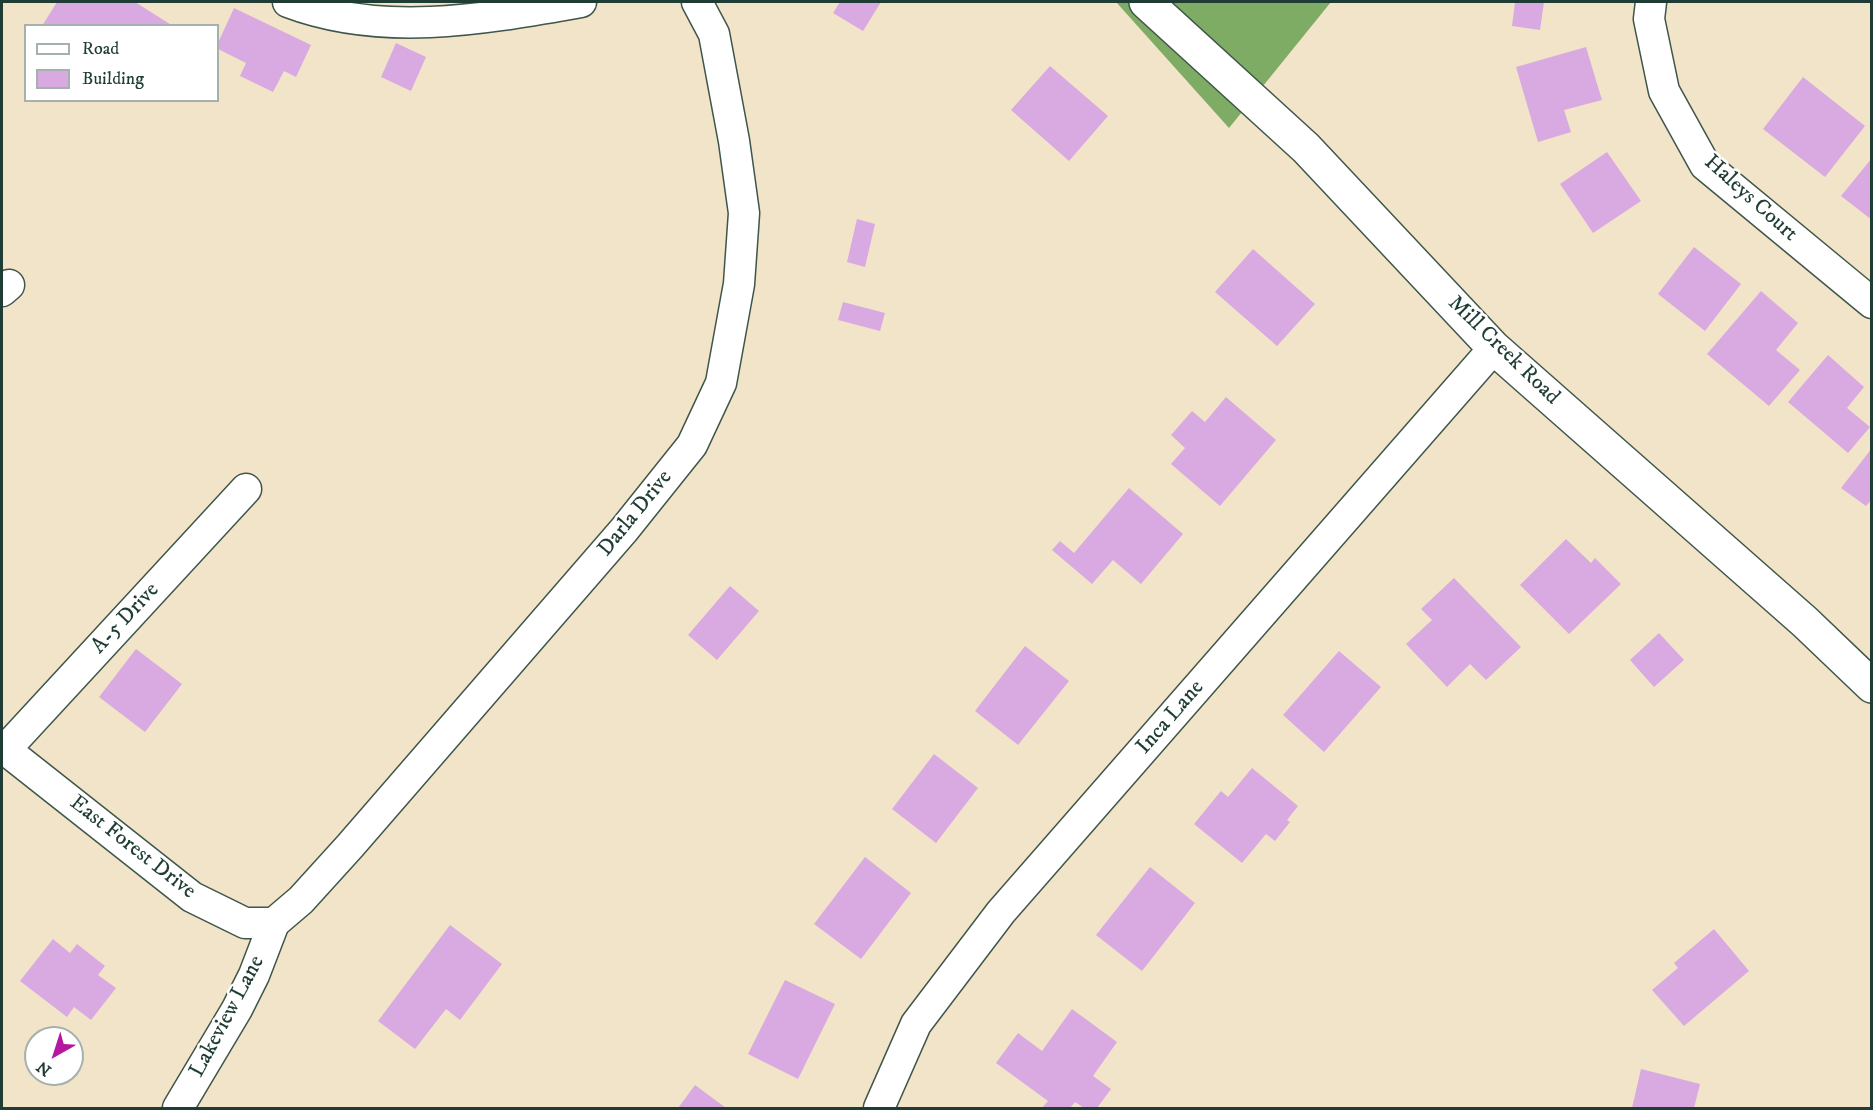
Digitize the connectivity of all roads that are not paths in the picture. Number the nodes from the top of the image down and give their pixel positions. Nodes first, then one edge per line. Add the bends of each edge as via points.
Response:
1 (288, 2) edge
2 (581, 2) edge
3 (697, 2) edge
4 (1146, 2) edge
5 (1651, 2) edge
6 (1872, 303) edge
7 (1494, 348) junction
8 (246, 489) dead end
9 (1872, 686) edge
10 (3, 748) edge
11 (273, 923) junction
12 (178, 1108) edge
13 (879, 1108) edge

1 - 2 street via 355,20 419,23 491,18
3 - 11 street, Darla Drive via 714,34 744,213 739,284 721,383 692,445 624,530 351,846 301,900
4 - 7 street, Mill Creek Road via 1306,148
5 - 6 street, Haleys Court via 1648,19 1664,91 1705,165
7 - 9 street, Mill Creek Road via 1805,622
7 - 13 street, Inca Lane via 1001,912 916,1024
8 - 10 street, A-5 Drive
10 - 11 street, East Forest Drive via 192,897 245,923
11 - 12 street, Lakeview Lane via 237,1010

